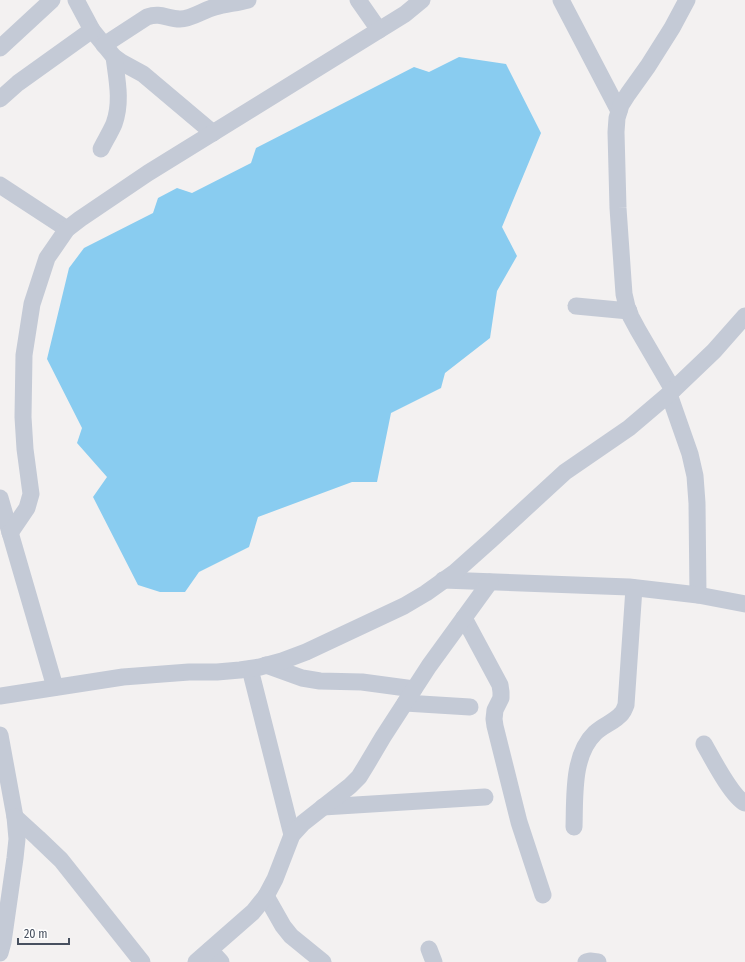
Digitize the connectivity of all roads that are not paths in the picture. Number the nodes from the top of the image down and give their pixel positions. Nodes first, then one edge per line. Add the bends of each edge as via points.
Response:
1 (52, 0) edge
2 (76, 0) edge
3 (248, 0) edge
4 (358, 0) edge
5 (422, 0) edge
6 (561, 0) edge
7 (687, 0) edge
8 (92, 30) junction
9 (379, 30) junction
10 (0, 48) edge
11 (109, 51) junction
12 (0, 99) edge
13 (619, 112) junction
14 (213, 133) junction
15 (101, 149) dead end
16 (0, 185) edge
17 (67, 229) junction
18 (576, 306) dead end
19 (628, 311) junction
20 (745, 316) edge
21 (671, 392) junction
22 (0, 498) edge
23 (10, 533) junction
24 (443, 580) junction
25 (490, 582) junction
26 (634, 588) junction
27 (698, 595) junction
28 (745, 604) edge
29 (464, 618) junction
30 (258, 667) junction
31 (55, 687) junction
32 (0, 696) edge
33 (410, 696) junction
34 (470, 707) dead end
35 (0, 735) edge
36 (704, 744) dead end
37 (4, 783) edge
38 (485, 797) dead end
39 (745, 803) edge
40 (323, 807) junction
41 (15, 818) junction
42 (574, 827) dead end
43 (292, 835) junction
44 (542, 894) dead end
45 (266, 896) junction
46 (0, 953) edge
47 (215, 956) edge
48 (142, 962) edge
49 (196, 962) edge
50 (323, 962) edge
51 (586, 962) edge
52 (598, 962) edge

1 - 10 street
2 - 8 street
3 - 11 street via 215,7 180,20 153,15
4 - 9 street
5 - 9 street
6 - 13 street
7 - 13 street
8 - 11 street
8 - 12 street via 39,67
9 - 14 street
11 - 14 street via 121,62 143,74
11 - 15 street via 119,92 118,110
13 - 19 street via 616,132 618,208 623,287
14 - 17 street via 148,173
16 - 17 street
17 - 23 street via 47,258 32,304 24,355 23,417 31,494 27,508
18 - 19 street
19 - 21 street
20 - 21 street via 714,351
21 - 24 street via 629,428 565,472 454,573
21 - 27 street via 695,476 698,503
22 - 23 street
23 - 31 street
24 - 25 street
24 - 30 street via 404,606 313,649
25 - 26 street
25 - 29 street
26 - 27 street
26 - 42 street via 626,705 616,720 595,733 580,757
27 - 28 street
29 - 33 street
29 - 44 street via 500,685 501,698 494,719 495,726 519,822
30 - 31 street via 123,677
30 - 33 street via 320,681 362,682
30 - 43 street
31 - 32 street
33 - 34 street
33 - 40 street via 359,777
35 - 37 street
36 - 39 street via 731,790
37 - 41 street
38 - 40 street
40 - 43 street via 303,822
41 - 46 street via 15,858
41 - 48 street via 61,860
43 - 45 street
45 - 47 street
45 - 50 street via 291,936
47 - 49 street
51 - 52 street

